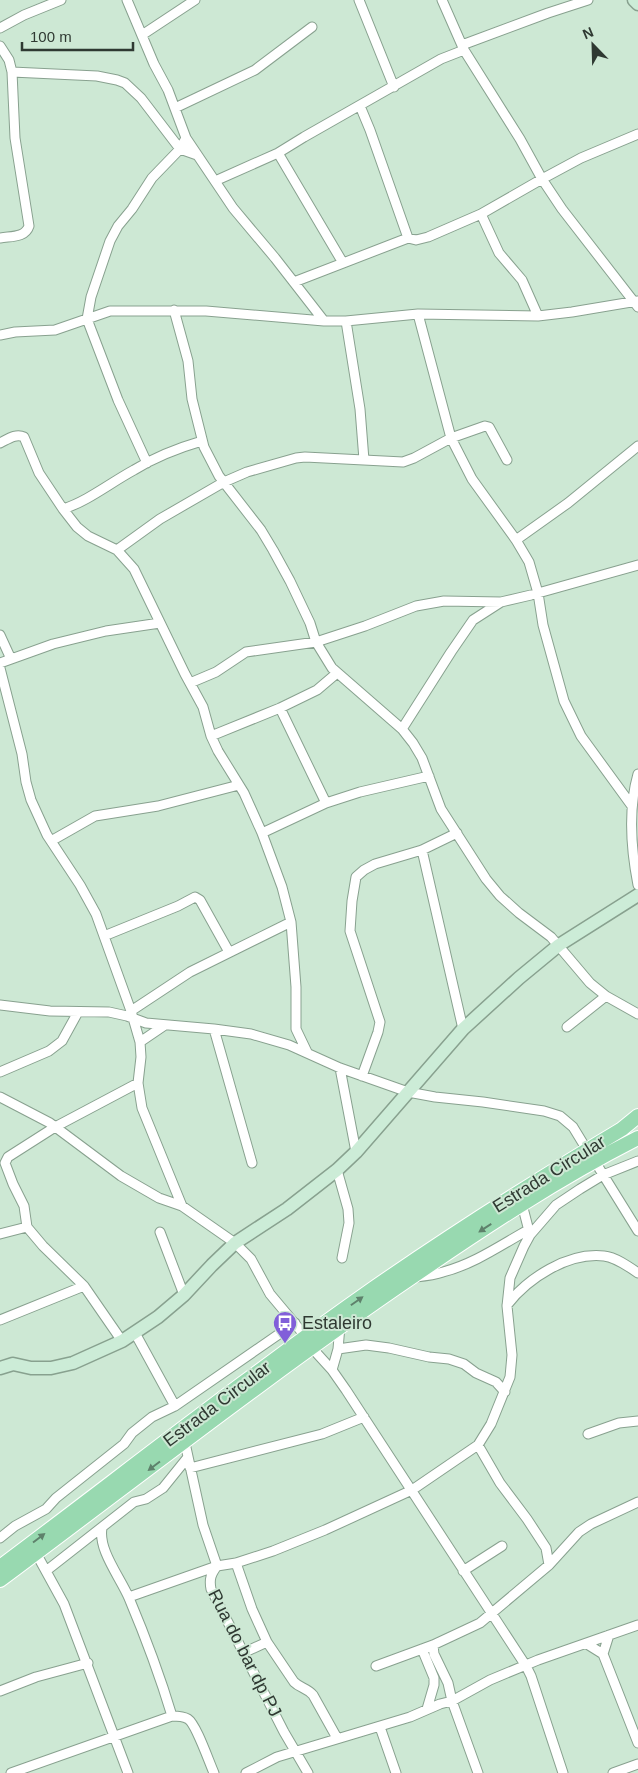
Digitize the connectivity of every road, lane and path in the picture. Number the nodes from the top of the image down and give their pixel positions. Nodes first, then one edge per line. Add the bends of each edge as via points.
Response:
1 (61, 0) edge
2 (127, 0) edge
3 (195, 0) edge
4 (359, 0) edge
5 (442, 0) edge
6 (588, 0) edge
7 (634, 0) edge
8 (638, 4) edge
9 (312, 27) dead end
10 (0, 28) edge
11 (142, 35) junction
12 (0, 46) edge
13 (463, 47) junction
14 (12, 72) junction
15 (394, 86) junction
16 (360, 106) junction
17 (175, 108) junction
18 (638, 134) edge
19 (186, 138) junction
20 (180, 149) junction
21 (278, 153) junction
22 (197, 155) junction
23 (542, 179) junction
24 (215, 181) junction
25 (481, 214) junction
26 (0, 238) edge
27 (408, 238) junction
28 (343, 263) junction
29 (294, 282) junction
30 (636, 303) edge
31 (174, 310) junction
32 (418, 314) junction
33 (538, 316) junction
34 (87, 318) junction
35 (346, 320) junction
36 (324, 321) junction
37 (0, 335) edge
38 (451, 438) junction
39 (202, 442) junction
40 (0, 443) edge
41 (638, 446) edge
42 (364, 460) junction
43 (507, 460) dead end
44 (147, 463) junction
45 (224, 482) junction
46 (62, 510) junction
47 (516, 540) junction
48 (116, 550) junction
49 (638, 565) edge
50 (538, 594) junction
51 (501, 602) junction
52 (160, 623) junction
53 (0, 635) edge
54 (316, 642) junction
55 (11, 659) junction
56 (0, 663) edge
57 (0, 668) edge
58 (337, 673) junction
59 (190, 683) junction
60 (280, 708) junction
61 (402, 729) junction
62 (212, 736) junction
63 (638, 774) edge
64 (429, 776) junction
65 (239, 784) junction
66 (326, 803) junction
67 (632, 806) junction
68 (262, 833) junction
69 (457, 833) junction
70 (51, 841) junction
71 (422, 850) junction
72 (638, 885) edge
73 (638, 895) edge
74 (291, 922) junction
75 (278, 930) junction
76 (104, 936) junction
77 (293, 936) junction
78 (559, 945) junction
79 (228, 952) junction
80 (606, 996) junction
81 (0, 1006) edge
82 (78, 1012) junction
83 (638, 1014) edge
84 (132, 1015) junction
85 (165, 1025) junction
86 (567, 1027) dead end
87 (214, 1029) junction
88 (296, 1029) junction
89 (463, 1029) junction
90 (140, 1042) junction
91 (289, 1045) junction
92 (307, 1052) junction
93 (340, 1068) junction
94 (0, 1072) edge
95 (362, 1076) junction
96 (138, 1083) junction
97 (408, 1092) junction
98 (0, 1097) edge
99 (638, 1116) edge
100 (55, 1127) junction
101 (638, 1138) edge
102 (356, 1152) junction
103 (590, 1155) junction
104 (638, 1161) edge
105 (252, 1163) dead end
106 (337, 1170) junction
107 (603, 1175) junction
108 (522, 1204) junction
109 (182, 1206) junction
110 (27, 1227) junction
111 (638, 1231) edge
112 (160, 1232) dead end
113 (529, 1232) junction
114 (0, 1234) edge
115 (235, 1243) junction
116 (342, 1258) dead end
117 (638, 1273) edge
118 (410, 1278) junction
119 (84, 1286) junction
120 (184, 1295) junction
121 (507, 1306) junction
122 (0, 1320) edge
123 (295, 1323) junction
124 (340, 1326) junction
125 (135, 1333) junction
126 (122, 1341) junction
127 (309, 1342) junction
128 (338, 1349) junction
129 (0, 1368) edge
130 (332, 1370) junction
131 (505, 1392) junction
132 (176, 1406) junction
133 (364, 1417) junction
134 (638, 1421) edge
135 (588, 1434) dead end
136 (185, 1442) junction
137 (478, 1446) junction
138 (188, 1457) junction
139 (190, 1468) junction
140 (412, 1490) junction
141 (638, 1502) edge
142 (98, 1533) junction
143 (0, 1538) edge
144 (502, 1546) dead end
145 (546, 1548) junction
146 (563, 1551) junction
147 (36, 1553) junction
148 (236, 1563) junction
149 (549, 1565) junction
150 (217, 1566) junction
151 (0, 1567) edge
152 (46, 1571) junction
153 (463, 1571) junction
154 (0, 1580) edge
155 (129, 1597) junction
156 (492, 1613) junction
157 (638, 1625) edge
158 (609, 1635) junction
159 (267, 1642) junction
160 (587, 1644) junction
161 (433, 1645) junction
162 (422, 1649) junction
163 (243, 1652) junction
164 (603, 1654) junction
165 (88, 1663) junction
166 (376, 1666) dead end
167 (526, 1666) junction
168 (0, 1691) edge
169 (452, 1701) junction
170 (428, 1709) junction
171 (172, 1716) junction
172 (380, 1727) junction
173 (115, 1737) junction
174 (337, 1738) junction
175 (638, 1743) edge
176 (295, 1751) junction
177 (638, 1764) edge
178 (11, 1773) edge
179 (128, 1773) edge
180 (214, 1773) edge
181 (246, 1773) edge
182 (308, 1773) edge
183 (396, 1773) edge
184 (478, 1773) edge
185 (562, 1773) edge
186 (613, 1773) edge

1 - 10 street
2 - 11 street
3 - 11 street
4 - 15 street
5 - 13 street
6 - 13 street
7 - 8 street
9 - 17 street via 254,70
11 - 17 street
12 - 14 street
13 - 15 street
13 - 23 street
14 - 20 street via 98,76 125,83 141,98
14 - 26 street via 15,138 29,226 23,234
15 - 16 street
16 - 21 street
16 - 27 street
17 - 19 street
18 - 23 street
19 - 20 street
19 - 22 street
20 - 22 street
20 - 34 street via 152,178 118,226 110,241
21 - 24 street
21 - 28 street
22 - 24 street
23 - 25 street
23 - 30 street
24 - 29 street
25 - 27 street via 416,240
25 - 33 street via 499,253 522,280
27 - 28 street
28 - 29 street
29 - 36 street
30 - 33 street
31 - 34 street via 110,311
31 - 36 street
31 - 39 street via 188,361 192,399
32 - 33 street
32 - 35 street
32 - 38 street
34 - 37 street via 55,330
34 - 44 street via 118,400
35 - 36 street
35 - 42 street via 360,409
38 - 42 street via 403,462
38 - 43 street via 480,427 489,427
38 - 47 street via 472,479
39 - 44 street via 166,453
39 - 45 street
40 - 46 street via 15,436 24,438 39,473
41 - 47 street
42 - 45 street via 296,458
44 - 46 street
45 - 48 street via 160,519
45 - 54 street via 274,550
46 - 48 street via 88,536
47 - 50 street via 529,562
48 - 52 street via 134,569
49 - 50 street
50 - 51 street
50 - 67 street via 564,701 581,736
51 - 54 street via 444,601 416,606
51 - 61 street via 473,620
52 - 55 street via 52,644
52 - 59 street
53 - 55 street
54 - 58 street
54 - 59 street via 246,652 216,672
55 - 56 street
57 - 70 street via 31,800
58 - 60 street via 317,690
58 - 61 street
59 - 62 street via 203,707
60 - 62 street
60 - 66 street
61 - 64 street via 422,758
62 - 65 street
63 - 67 street
64 - 66 street
64 - 69 street via 442,809
65 - 68 street
65 - 70 street via 158,806 95,816
66 - 68 street
67 - 72 street
68 - 74 street
69 - 71 street
69 - 78 street via 500,896
70 - 76 street via 80,885
71 - 89 street
71 - 95 street via 375,864 359,874 354,885 350,931 380,1022
73 - 78 street
74 - 75 street
74 - 77 street
75 - 77 street
75 - 79 street
76 - 79 street via 195,897 200,900
76 - 84 street
77 - 88 street
78 - 80 street via 577,969
78 - 89 street
79 - 84 street via 190,972
80 - 83 street
80 - 86 street
81 - 82 street
82 - 84 street
82 - 94 street via 62,1041 49,1051
84 - 85 street via 146,1023
84 - 90 street
85 - 87 street
85 - 90 street
87 - 91 street via 251,1034
87 - 105 street
88 - 91 street
88 - 92 street
89 - 97 street
90 - 96 street
91 - 92 street
92 - 93 street
93 - 95 street
93 - 102 street
95 - 97 street
96 - 100 street
96 - 109 street via 142,1108
97 - 102 street
97 - 103 street via 560,1116 573,1127
98 - 100 street
99 - 103 main road, Estrada Circular
100 - 109 street via 121,1176 151,1194
100 - 110 street via 5,1163 24,1206
101 - 103 main road, Estrada Circular
102 - 106 street
103 - 107 street
103 - 108 main road, Estrada Circular
127 -> 103 main road, Estrada Circular via 476,1219
104 - 107 street
106 - 115 street via 287,1209
106 - 116 street via 349,1223
107 - 111 street
107 - 113 street via 556,1205
108 - 113 street
108 -> 118 main road, Estrada Circular
109 - 115 street
110 - 114 street
110 - 119 street
112 - 120 street
113 - 118 street via 456,1268
113 - 121 street via 510,1278
115 - 120 street
115 - 123 street via 251,1259 270,1294
117 - 121 street via 605,1256 586,1256 562,1263 540,1276 518,1292
118 - 124 main road, Estrada Circular
119 - 122 street
119 - 126 street
120 - 125 street
121 - 131 street via 512,1355
123 - 127 street
123 - 132 street
124 - 127 main road, Estrada Circular
124 - 128 street
125 - 126 street
125 - 132 street
126 - 129 street via 73,1364 31,1368 13,1364
127 - 130 street
127 - 136 main road, Estrada Circular
151 -> 127 main road, Estrada Circular
128 - 130 street
128 - 131 street via 389,1348 449,1359 496,1382
130 - 133 street
131 - 137 street via 492,1424
132 - 143 street via 147,1421 46,1509
133 - 139 street via 322,1434
133 - 140 street
134 - 135 street via 619,1423
136 - 138 street, Rua do bar dp PJ
136 -> 147 main road, Estrada Circular
137 - 140 street
137 - 145 street via 500,1484
138 - 139 street, Rua do bar dp PJ
138 - 142 street via 163,1488 146,1500 134,1502
139 - 150 street, Rua do bar dp PJ
140 - 148 street via 325,1530
140 - 153 street
141 - 146 street via 591,1524 579,1532
142 - 152 street
142 - 155 street
144 - 153 street
145 - 146 street
145 - 149 street
146 - 149 street
147 - 152 street
147 - 154 main road, Estrada Circular
148 - 150 street
148 - 159 street
149 - 156 street
150 - 155 street
150 - 163 street, Rua do bar dp PJ via 211,1574 211,1589
152 - 165 street via 64,1604
153 - 156 street
155 - 171 street
156 - 161 street via 480,1623
156 - 167 street
157 - 158 street
158 - 160 street
158 - 164 street
159 - 163 street
159 - 174 street via 294,1682 313,1695
160 - 164 street
160 - 167 street
161 - 162 street
161 - 169 street
162 - 166 street
162 - 170 street via 434,1678
163 - 176 street, Rua do bar dp PJ
164 - 175 street
165 - 168 street
165 - 173 street
167 - 169 street via 490,1680
167 - 185 street
169 - 170 street
169 - 184 street
170 - 172 street
171 - 173 street
171 - 180 street via 189,1719
172 - 174 street
172 - 183 street
173 - 178 street
173 - 179 street
174 - 176 street
176 - 181 street
176 - 182 street, Rua do bar dp PJ
177 - 186 street

